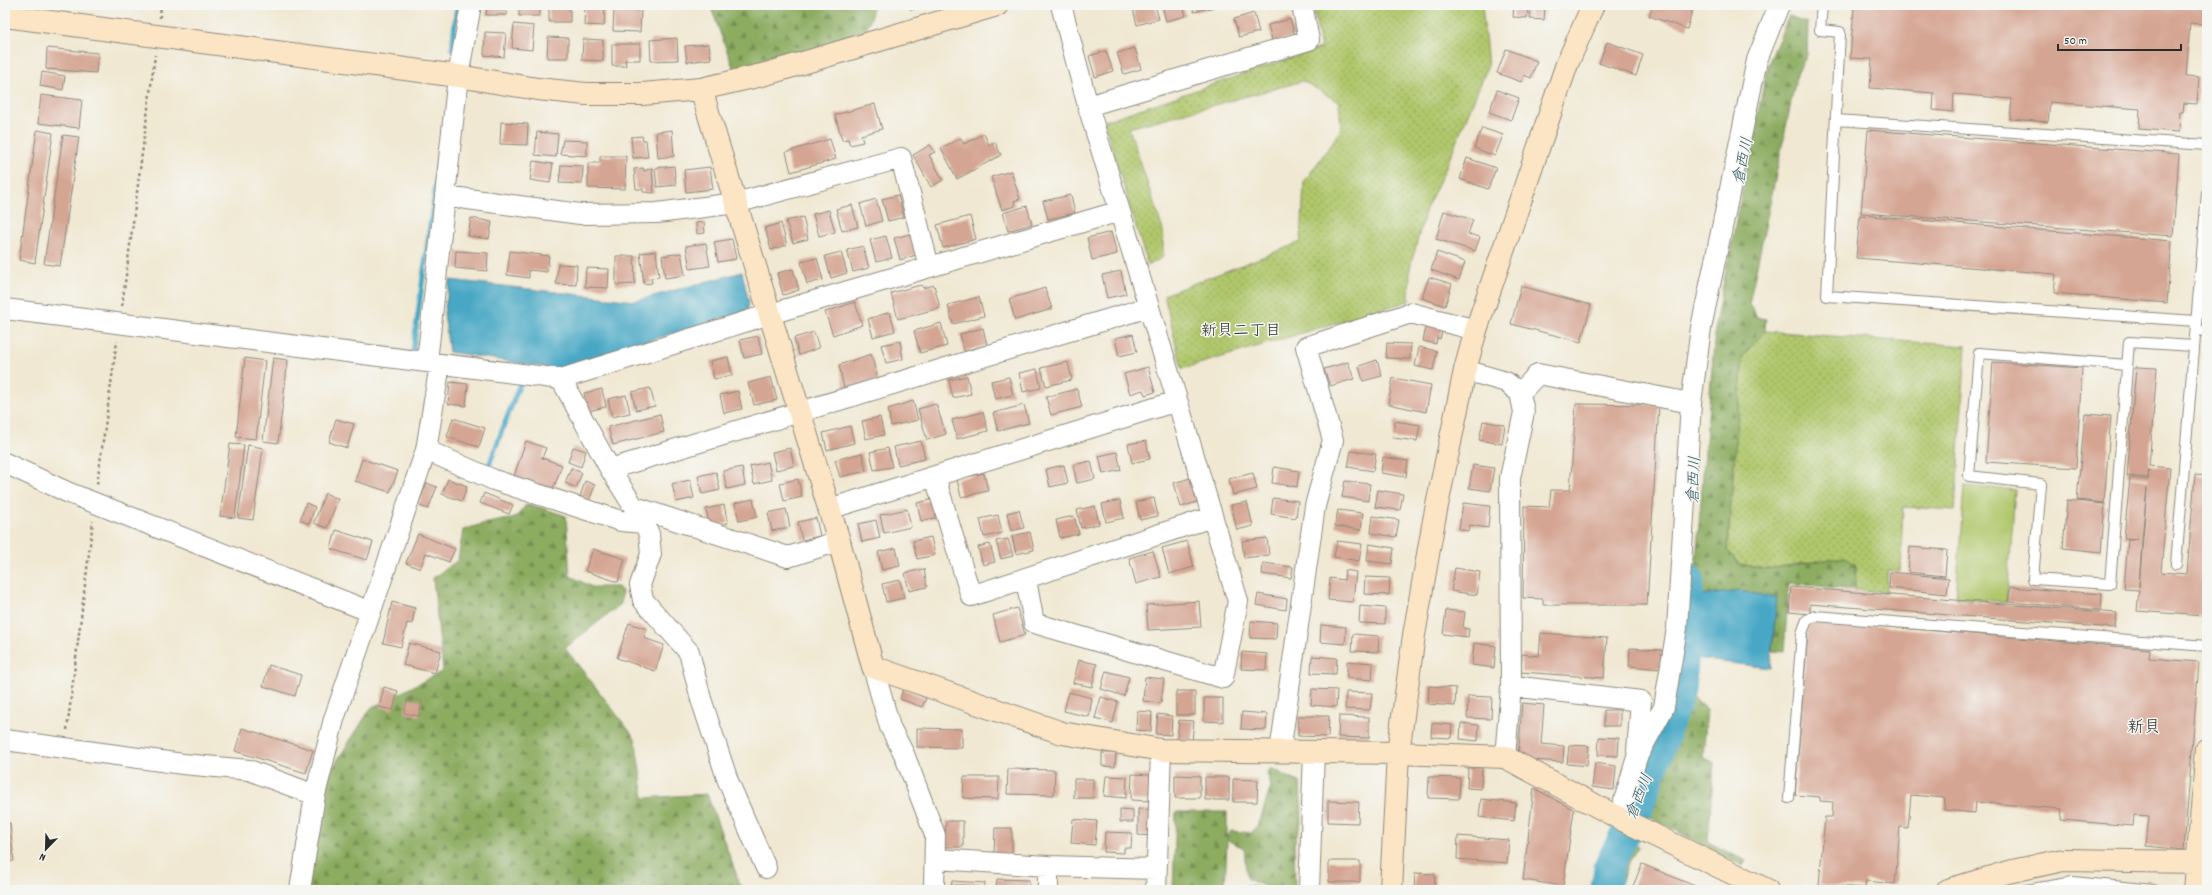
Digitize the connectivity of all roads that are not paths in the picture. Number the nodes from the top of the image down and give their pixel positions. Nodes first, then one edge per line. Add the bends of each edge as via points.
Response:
1 (472, 5) edge
2 (997, 5) edge
3 (1061, 5) edge
4 (1302, 5) edge
5 (1593, 5) edge
6 (1779, 5) edge
7 (1822, 5) edge
8 (5, 16) edge
9 (458, 76) junction
10 (701, 89) junction
11 (1088, 106) junction
12 (1836, 120) junction
13 (2207, 146) edge
14 (2207, 193) edge
15 (445, 196) junction
16 (736, 203) junction
17 (1120, 211) junction
18 (929, 267) junction
19 (1149, 307) junction
20 (5, 309) edge
21 (770, 314) junction
22 (2196, 325) junction
23 (1476, 330) junction
24 (2207, 331) edge
25 (2194, 346) junction
26 (433, 363) junction
27 (2127, 365) junction
28 (1465, 370) junction
29 (561, 379) junction
30 (1520, 393) junction
31 (1177, 401) junction
32 (1692, 403) junction
33 (799, 412) junction
34 (426, 450) junction
35 (5, 463) edge
36 (610, 469) junction
37 (935, 477) junction
38 (829, 508) junction
39 (640, 515) junction
40 (1212, 517) junction
41 (838, 541) junction
42 (2176, 564) dead end
43 (1026, 580) junction
44 (371, 612) junction
45 (2207, 646) edge
46 (873, 667) junction
47 (1511, 686) junction
48 (5, 740) edge
49 (2207, 748) edge
50 (1161, 750) junction
51 (1280, 752) junction
52 (1314, 752) junction
53 (1398, 753) junction
54 (1505, 757) junction
55 (1637, 757) junction
56 (315, 795) junction
57 (1789, 798) dead end
58 (1619, 818) junction
59 (936, 859) junction
60 (2198, 862) junction
61 (1048, 866) junction
62 (766, 868) dead end
63 (1156, 869) junction
64 (300, 890) edge
65 (934, 890) edge
66 (1048, 890) edge
67 (1156, 890) edge
68 (1309, 890) edge
69 (1391, 890) edge
70 (1767, 890) edge
71 (1948, 890) edge
72 (2026, 890) edge
73 (2154, 890) edge
74 (2195, 890) edge

1 - 9 street
2 - 10 street via 766,74
3 - 11 street
4 - 11 street via 1309,40
5 - 23 street via 1567,64
6 - 32 street via 1757,60 1701,328
7 - 12 lane via 1820,30 1840,32
8 - 9 street
9 - 10 street via 586,94 642,94
9 - 15 street
10 - 16 street
11 - 17 street
12 - 13 lane
12 - 22 lane via 1827,296
14 - 22 lane
15 - 16 street via 580,214 657,213
15 - 26 street
16 - 18 street via 901,158
16 - 21 street
17 - 18 street
17 - 19 street
18 - 21 street
19 - 31 street
19 - 33 street
20 - 26 street
21 - 29 street
21 - 33 street
22 - 24 lane
22 - 25 lane
23 - 28 street
23 - 51 street via 1411,313 1306,347 1333,440 1315,506
25 - 27 lane via 2129,342
25 - 42 lane
26 - 29 street
26 - 34 street
27 - 27 lane via 2110,584 2033,579 2041,484 1969,476 1979,353
28 - 30 street via 1506,382
28 - 53 street via 1414,635
29 - 36 street
30 - 32 street via 1538,374
30 - 47 street via 1524,412 1510,478
31 - 37 street
31 - 40 street
32 - 55 street via 1677,628 1664,707
33 - 36 street
33 - 38 street
34 - 39 street via 501,483 621,521
34 - 44 street
35 - 44 street via 95,503
36 - 39 street
37 - 38 street
37 - 43 street via 971,596
38 - 41 street
39 - 41 street via 788,557
39 - 62 street via 649,534 650,554 640,585 643,600 689,652 728,781
40 - 43 street
40 - 43 street via 1238,602 1223,678 1034,623
41 - 46 street
44 - 56 street via 334,719
45 - 57 lane via 1815,616 1807,620 1802,633
46 - 50 street via 1062,733
46 - 59 street via 890,727 904,754 935,835
47 - 54 street
47 - 55 street via 1640,701
48 - 56 street via 183,764 249,770
49 - 60 street
50 - 51 street
50 - 63 street
51 - 52 street
52 - 53 street
52 - 68 street
53 - 54 street
53 - 69 street
54 - 58 street
55 - 58 street
56 - 64 street
58 - 70 street
59 - 61 street
59 - 65 street
60 - 71 street via 2063,860 2008,872
60 - 74 street
61 - 63 street
61 - 66 street
63 - 67 street
72 - 73 lane via 2073,882

